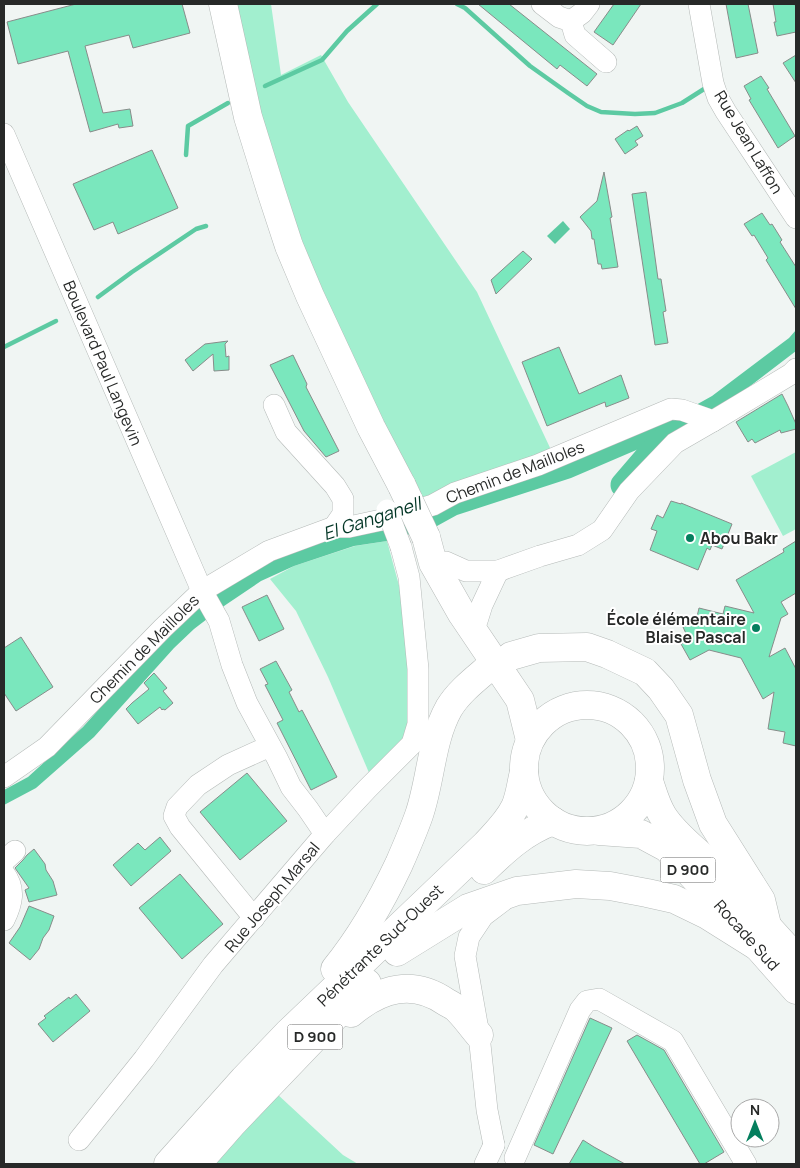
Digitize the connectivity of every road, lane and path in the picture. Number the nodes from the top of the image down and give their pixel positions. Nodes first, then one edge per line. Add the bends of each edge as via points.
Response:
1 (223, 4) edge
2 (542, 4) edge
3 (589, 4) edge
4 (700, 4) edge
5 (571, 20) junction
6 (606, 62) dead end
7 (4, 134) edge
8 (796, 218) edge
9 (796, 369) edge
10 (274, 405) dead end
11 (710, 420) junction
12 (339, 520) junction
13 (426, 537) junction
14 (446, 562) junction
15 (498, 571) junction
16 (204, 594) junction
17 (219, 621) joint
18 (477, 621) junction
19 (506, 672) junction
20 (562, 710) junction
21 (530, 740) junction
22 (270, 746) junction
23 (524, 772) junction
24 (4, 777) edge
25 (649, 780) junction
26 (553, 822) junction
27 (596, 830) junction
28 (325, 834) junction
29 (4, 873) edge
30 (458, 882) junction
31 (518, 891) junction
32 (254, 918) junction
33 (4, 920) edge
34 (763, 936) junction
35 (397, 952) junction
36 (796, 958) edge
37 (796, 990) edge
38 (288, 1033) junction
39 (479, 1035) junction
40 (278, 1077) junction
41 (79, 1140) dead end
42 (494, 1145) junction
43 (520, 1161) edge
44 (741, 1163) edge
45 (168, 1164) edge
46 (197, 1164) edge
47 (485, 1164) edge

1 - 13 main road, bridge via 248,117 290,246 371,427
2 - 5 street via 559,17
3 - 5 street via 582,14
4 - 8 street, Rue Jean Laffon via 709,66 718,98
5 - 6 street via 575,35
7 - 16 street, Boulevard Paul Langevin
9 - 11 street
10 - 12 street via 286,432 335,486 342,499
11 - 12 street, Chemin de Mailloles via 671,409 538,465 455,493 433,505 349,527
11 - 15 street via 674,443 629,491 602,530 578,545
12 - 16 street, Chemin de Mailloles via 269,551
12 - 28 street, bridge via 356,510 387,510 409,577 418,669 418,724 412,744
13 - 14 main road
13 - 19 main road via 433,563 462,614
14 - 15 street via 466,571
14 - 18 main road
15 - 18 street
16 - 17 street, Boulevard Paul Langevin
16 - 24 street, Chemin de Mailloles via 163,628 47,747
17 - 22 street, Rue Joseph Marsal via 247,703
18 - 19 main road
19 - 20 main road
19 - 21 main road via 520,700
19 - 34 main road via 539,648 587,647 645,672 679,715 713,824 761,900
19 - 38 main road via 468,685 450,707 442,724 419,815 388,888 351,950
20 - 21 main road via 538,728
20 - 25 main road via 582,705 598,706 613,711 630,723 647,749
21 - 23 main road
22 - 28 street, Rue Joseph Marsal via 291,787
22 - 32 street via 228,764 198,785 177,807 174,816
23 - 26 main road via 530,795
23 - 30 main road, D 900 via 514,807
25 - 27 main road via 642,799 630,814 615,825
25 - 34 main road, Rocade Sud / D 900 via 663,817 709,864
26 - 27 main road via 581,831
26 - 30 main road, D 900 via 522,836
27 - 34 main road, Rocade Sud / D 900 via 641,834 667,848
28 - 32 street, Rue Joseph Marsal
29 - 33 street via 12,892
30 - 35 main road, Pénétrante Sud-Ouest / D 900
30 - 38 main road, Pénétrante Sud-Ouest / D 900
31 - 34 main road via 576,884 610,886 674,899
31 - 35 main road via 468,908
31 - 39 street via 483,916 469,937 465,956
32 - 41 street, Rue Joseph Marsal via 213,965
34 - 36 main road, Rocade Sud / D 900
34 - 37 main road, Rocade Sud / D 900
35 - 40 main road, Pénétrante Sud-Ouest / D 900
38 - 45 main road, Pénétrante Sud-Ouest / D 900
39 - 40 main road via 458,1010 437,996 417,989 399,989 376,996 356,1008
39 - 42 street
40 - 46 main road, Pénétrante Sud-Ouest / D 900
42 - 43 street
42 - 47 street
43 - 44 street via 580,1010 587,1001 598,999 673,1041

